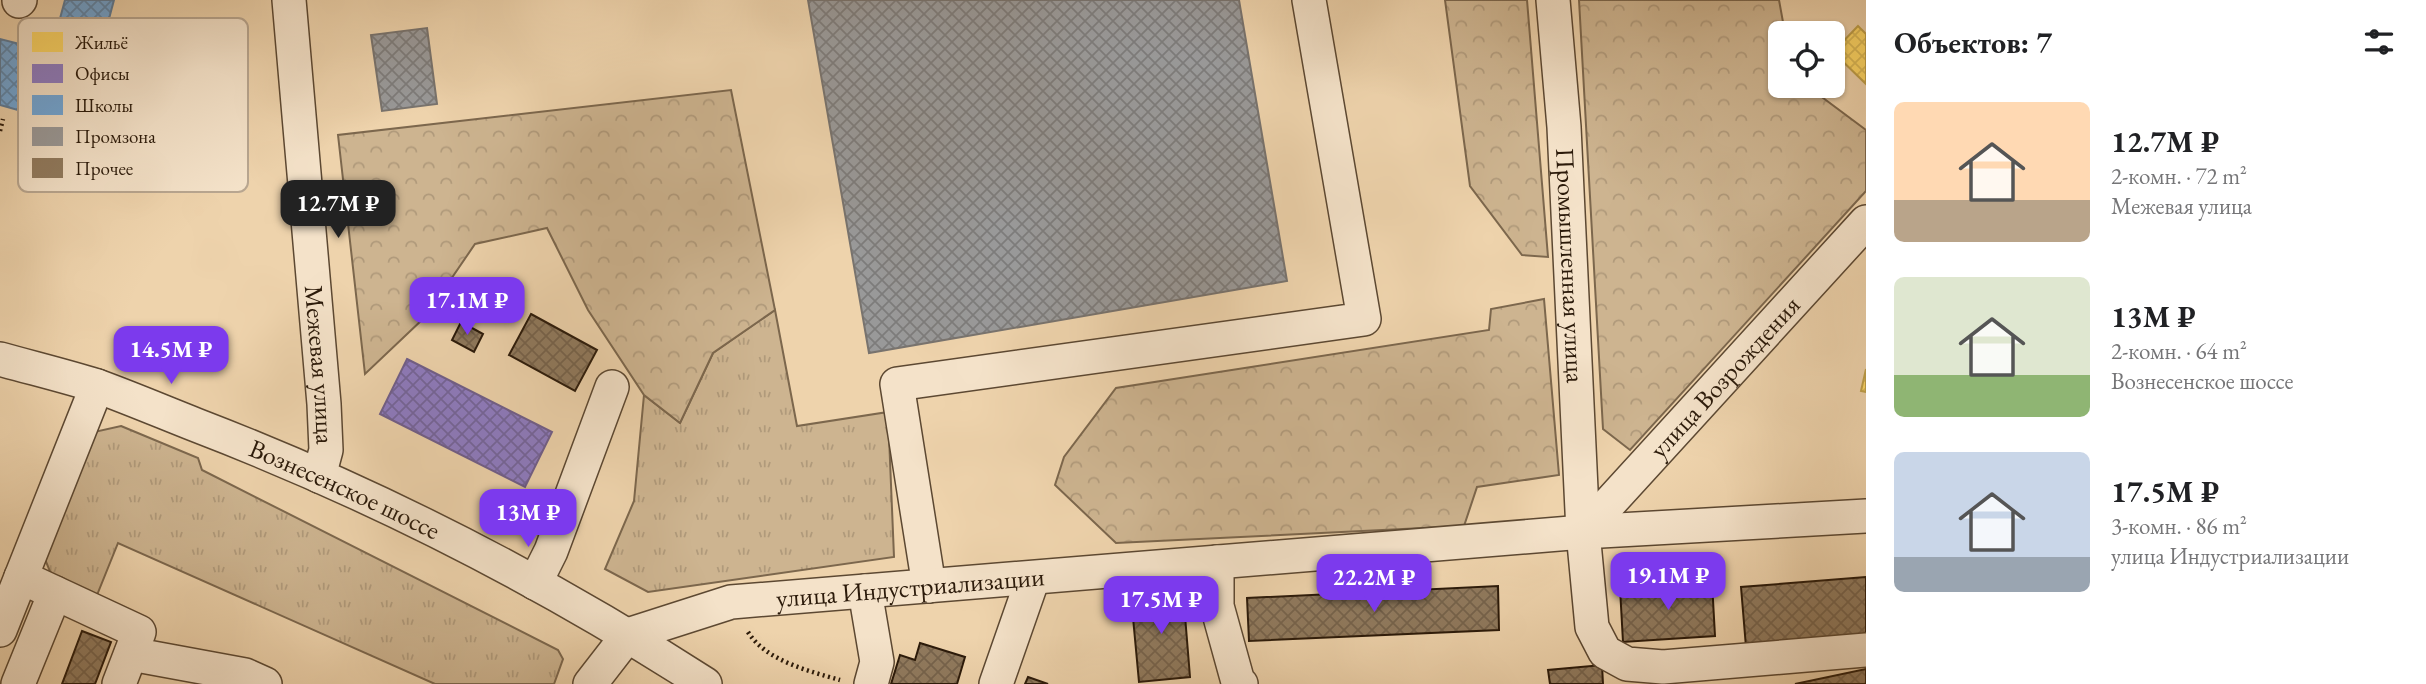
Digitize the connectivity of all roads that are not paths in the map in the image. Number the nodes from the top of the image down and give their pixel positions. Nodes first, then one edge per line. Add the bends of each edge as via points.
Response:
1 (289, 0) edge
2 (1308, 0) edge
3 (1553, 0) edge
4 (1866, 222) edge
5 (0, 359) edge
6 (97, 387) junction
7 (612, 387) dead end
8 (319, 476) junction
9 (1866, 516) edge
10 (1583, 532) junction
11 (1217, 562) junction
12 (21, 577) junction
13 (1033, 578) junction
14 (535, 583) junction
15 (929, 586) junction
16 (865, 591) junction
17 (55, 593) junction
18 (0, 630) edge
19 (628, 635) junction
20 (1866, 650) edge
21 (131, 654) junction
22 (251, 681) edge
23 (857, 682) edge
24 (18, 684) edge
25 (119, 684) edge
26 (590, 684) edge
27 (705, 684) edge
28 (996, 684) edge
29 (1241, 684) edge

1 - 8 street, Межевая улица via 325,411 326,450
2 - 15 street via 1364,319 897,384
3 - 10 street, Промышленная улица via 1564,127
4 - 10 street, улица Возрождения
5 - 6 street, Вознесенское шоссе
6 - 8 street, Вознесенское шоссе
6 - 12 street
7 - 14 street
8 - 14 street, Вознесенское шоссе
9 - 10 street, улица Индустриализации
10 - 11 street, улица Индустриализации
10 - 20 street, Промышленная улица via 1592,627 1605,652 1627,664 1663,667
11 - 13 street, улица Индустриализации
11 - 29 street via 1217,606
12 - 17 street
12 - 18 street
13 - 15 street, улица Индустриализации
13 - 28 street
14 - 19 street, Вознесенское шоссе
15 - 16 street, улица Индустриализации
16 - 19 street, улица Индустриализации via 732,602
16 - 23 street via 877,662
17 - 21 street via 139,632
17 - 24 street
19 - 26 street
19 - 27 street, Вознесенское шоссе
21 - 22 street
21 - 25 street

